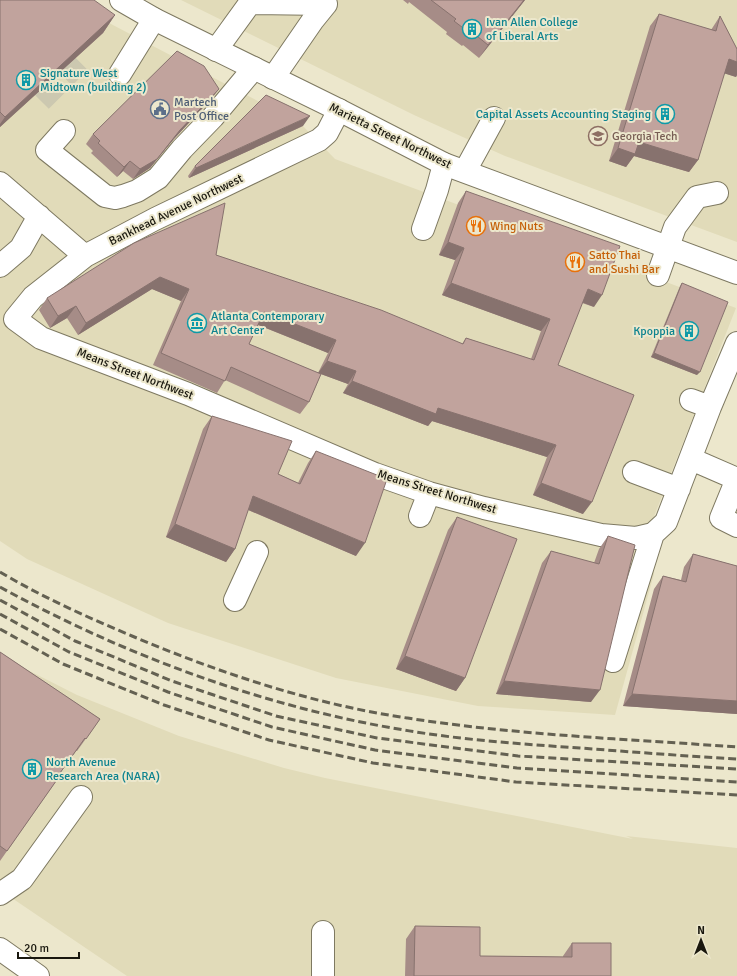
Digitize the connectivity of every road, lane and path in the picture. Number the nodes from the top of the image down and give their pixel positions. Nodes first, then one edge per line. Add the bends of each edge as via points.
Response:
1 (121, 0) edge
2 (325, 2) edge
3 (154, 19) junction
4 (216, 50) junction
5 (263, 73) junction
6 (120, 74) dead end
7 (340, 110) junction
8 (494, 118) dead end
9 (64, 131) dead end
10 (444, 164) junction
11 (465, 171) junction
12 (0, 183) edge
13 (717, 193) dead end
14 (39, 216) junction
15 (423, 229) dead end
16 (668, 249) junction
17 (85, 256) junction
18 (0, 266) edge
19 (737, 274) edge
20 (658, 275) dead end
21 (15, 319) joint
22 (737, 343) edge
23 (691, 459) junction
24 (634, 472) dead end
25 (679, 489) junction
26 (429, 493) junction
27 (420, 516) dead end
28 (737, 526) edge
29 (653, 534) junction
30 (257, 552) dead end
31 (235, 600) dead end
32 (614, 661) dead end
33 (81, 797) dead end
34 (0, 894) edge
35 (323, 932) dead end
36 (2, 955) edge
37 (38, 976) edge
38 (323, 976) edge

1 - 3 main road, Marietta Street Northwest
2 - 4 main road via 250,3
2 - 5 main road via 313,20
3 - 4 main road, Marietta Street Northwest
3 - 6 main road
4 - 5 main road, Marietta Street Northwest
5 - 7 main road, Marietta Street Northwest
5 - 9 main road via 213,116 158,178 123,196 105,196 47,150
7 - 10 main road, Marietta Street Northwest
7 - 17 main road, Bankhead Avenue Northwest via 327,133 319,140 155,219
8 - 11 main road
10 - 11 main road, Marietta Street Northwest
10 - 15 main road
11 - 16 main road, Marietta Street Northwest
12 - 14 main road
13 - 16 main road via 697,197 674,227
14 - 17 main road
14 - 18 main road via 21,248
16 - 19 main road, Marietta Street Northwest
16 - 20 main road
17 - 21 main road, Bankhead Avenue Northwest via 33,297
21 - 26 main road, Means Street Northwest via 41,338 188,394 375,474
22 - 23 main road via 700,404
23 - 25 main road
23 - 28 main road via 737,479 721,518
24 - 25 main road
25 - 29 main road via 666,522
26 - 27 main road
26 - 29 main road, Means Street Northwest via 601,535 636,538
29 - 32 main road
30 - 31 main road
33 - 34 main road via 22,879
35 - 38 main road
36 - 37 main road

